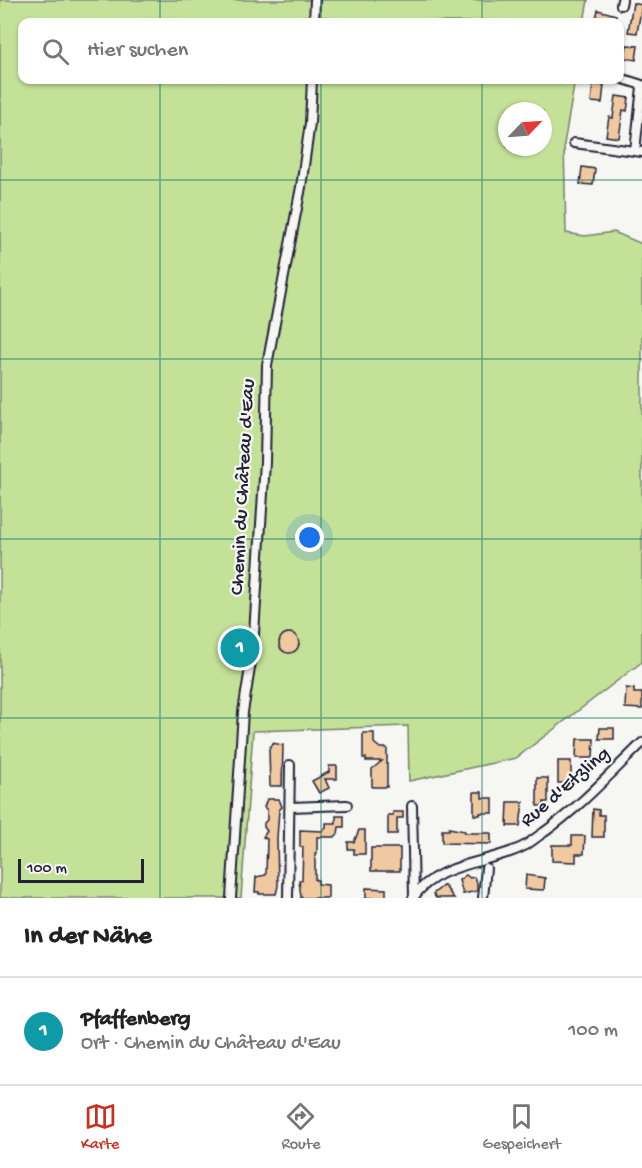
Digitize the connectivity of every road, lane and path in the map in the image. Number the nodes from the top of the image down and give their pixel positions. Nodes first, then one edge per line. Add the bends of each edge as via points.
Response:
1 (315, 0) edge
2 (314, 18) edge
3 (624, 79) edge
4 (312, 84) edge
5 (642, 86) edge
6 (574, 143) dead end
7 (638, 152) edge
8 (642, 743) edge
9 (290, 765) dead end
10 (347, 805) dead end
11 (412, 806) dead end
12 (290, 807) junction
13 (486, 868) dead end
14 (414, 897) edge
15 (231, 898) edge
16 (288, 898) edge
17 (483, 898) edge

1 - 2 street
3 - 5 street
4 - 15 street, Chemin du Château d'Eau via 301,187 267,365 253,650 243,712
5 - 7 street
6 - 7 street
8 - 14 street, Rue d'Etzling via 575,808 522,848 463,864 428,882
9 - 12 street
10 - 12 street
11 - 14 street
12 - 16 street
13 - 17 street

